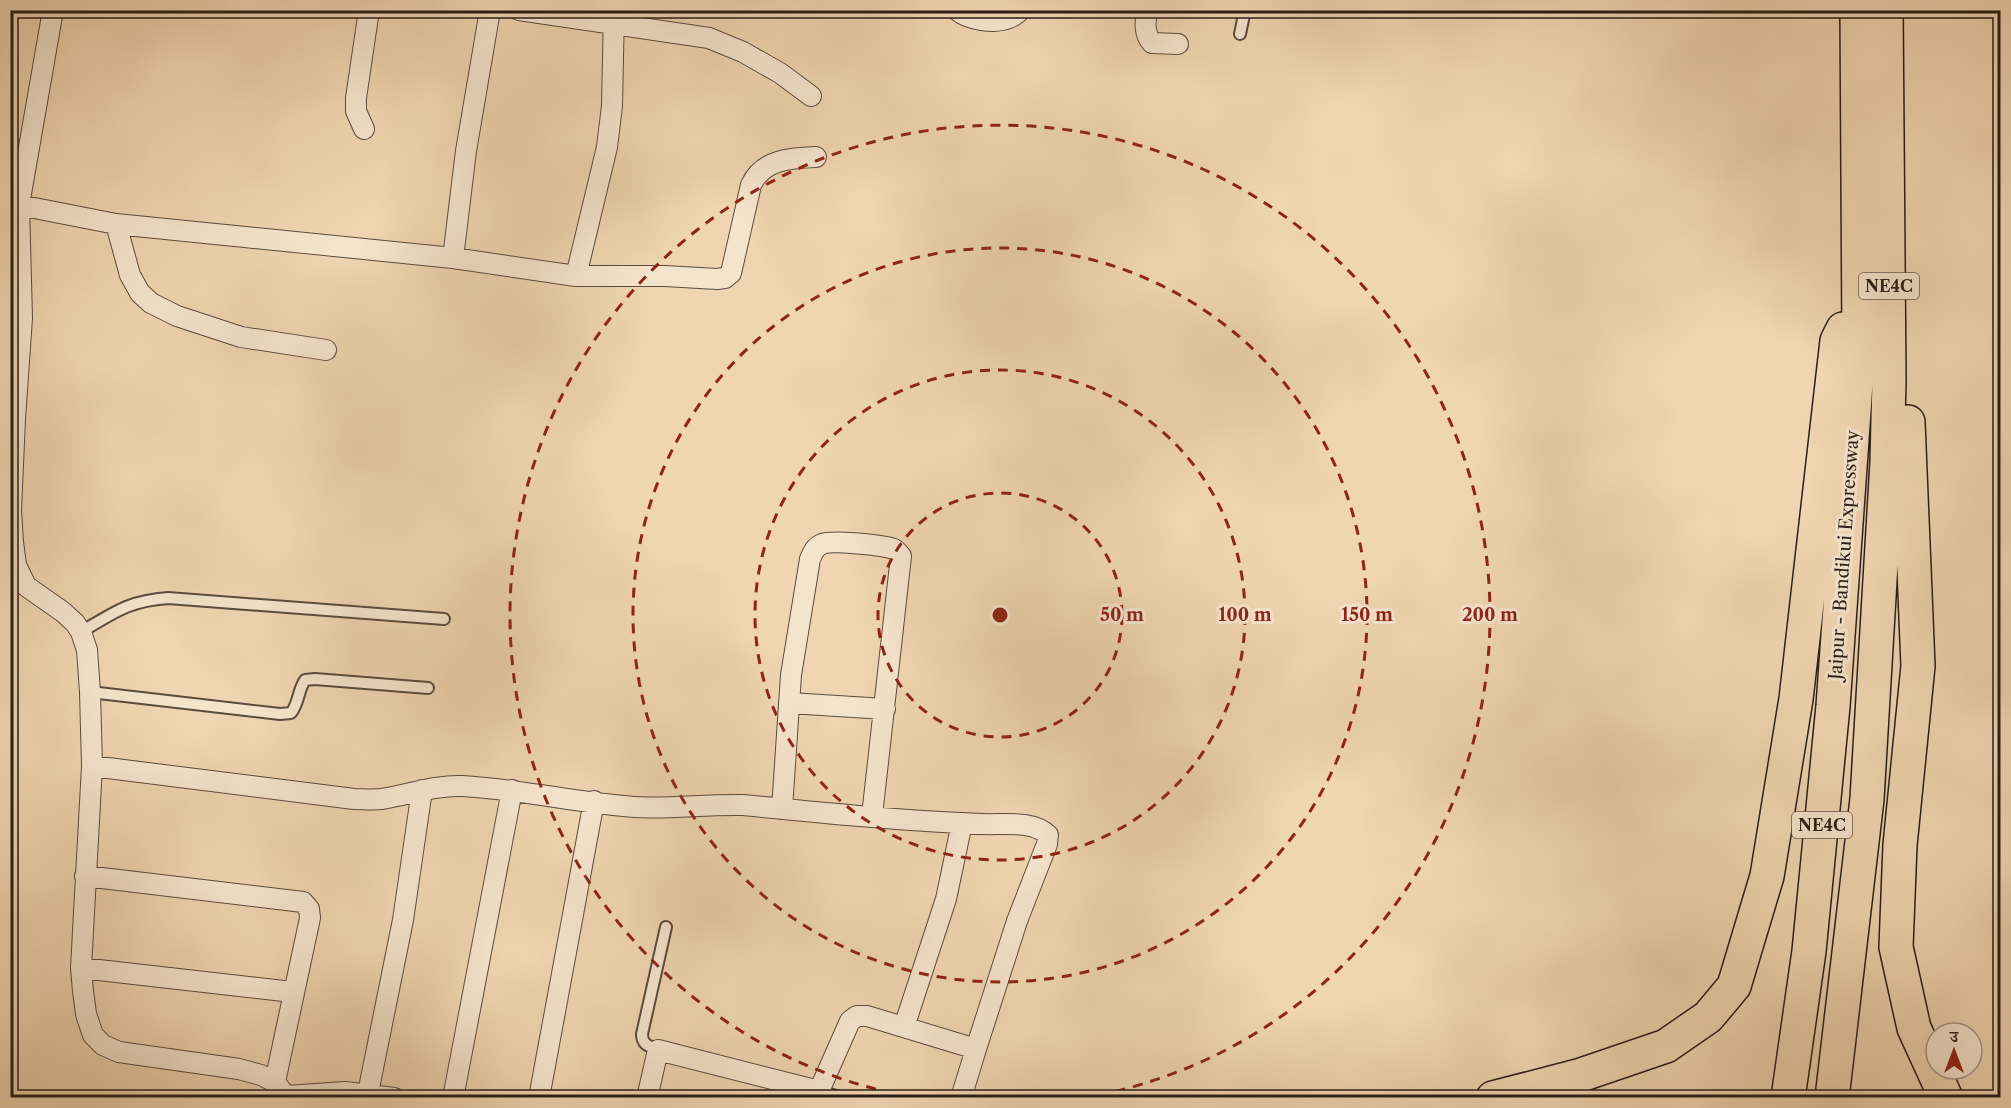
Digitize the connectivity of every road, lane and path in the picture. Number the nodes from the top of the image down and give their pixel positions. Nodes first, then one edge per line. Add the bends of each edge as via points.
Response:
1 (53, 10) edge
2 (369, 10) edge
3 (490, 10) edge
4 (519, 10) edge
5 (957, 10) edge
6 (1021, 10) edge
7 (1147, 10) edge
8 (1245, 10) edge
9 (1857, 10) edge
10 (1886, 10) edge
11 (613, 17) edge
12 (1240, 34) dead end
13 (1178, 44) dead end
14 (811, 96) dead end
15 (364, 129) dead end
16 (816, 157) dead end
17 (19, 205) junction
18 (116, 224) junction
19 (453, 258) junction
20 (576, 276) junction
21 (1858, 297) junction
22 (326, 350) dead end
23 (1889, 380) junction
24 (13, 417) edge
25 (18, 587) edge
26 (444, 619) dead end
27 (81, 632) junction
28 (428, 688) dead end
29 (90, 692) junction
30 (789, 703) junction
31 (885, 709) junction
32 (92, 766) junction
33 (422, 790) junction
34 (512, 790) junction
35 (594, 801) junction
36 (782, 808) junction
37 (872, 816) junction
38 (962, 824) junction
39 (85, 876) junction
40 (666, 927) dead end
41 (81, 968) junction
42 (293, 992) junction
43 (904, 1027) junction
44 (976, 1049) junction
45 (658, 1050) junction
46 (819, 1091) junction
47 (283, 1092) edge
48 (368, 1093) junction
49 (394, 1098) edge
50 (453, 1098) edge
51 (539, 1098) edge
52 (647, 1098) edge
53 (843, 1098) edge
54 (961, 1098) edge
55 (1493, 1098) edge
56 (1788, 1098) edge
57 (1832, 1098) edge
58 (1946, 1098) edge

1 - 17 street
2 - 15 street via 356,98 356,111
3 - 19 street
4 - 11 street
5 - 6 street via 964,16 983,20 1008,19
7 - 13 street via 1145,28 1152,44
8 - 12 lane
9 - 21 highway, Jaipur - Bandikui Expressway / NE4C
10 - 23 highway, Jaipur - Bandikui Expressway / NE4C
11 - 14 street via 709,38 780,73
11 - 20 street via 612,106 607,147
16 - 20 street via 781,159 755,175 734,266 725,278
17 - 18 street
17 - 24 street via 22,318
18 - 19 street
18 - 22 street via 130,275 151,303 241,337
19 - 20 street
21 - 55 highway via 1837,341 1796,699 1767,876 1734,986 1708,1017 1666,1046 1578,1076
21 - 56 highway, Jaipur - Bandikui Expressway / NE4C via 1859,341 1833,706 1809,951
23 - 57 highway, Jaipur - Bandikui Expressway / NE4C via 1867,799
23 - 58 highway via 1908,417 1918,666 1900,845 1896,947 1914,1028
24 - 25 street via 11,510
25 - 27 street via 63,612
26 - 27 lane via 168,598 123,607
27 - 29 street via 87,650
28 - 29 lane via 305,680 299,688 296,706 291,712 280,714
29 - 32 street
30 - 31 street
30 - 31 street via 810,558 822,544 832,542 887,547 901,556
30 - 36 street
31 - 37 street
32 - 33 street via 354,799 380,799
32 - 39 street
33 - 34 street via 443,786
33 - 48 street via 403,920
34 - 35 street
34 - 50 street
35 - 36 street via 631,807 743,804
35 - 51 street
36 - 37 street
37 - 38 street
38 - 43 street via 946,899
38 - 44 street via 1030,826 1048,835
39 - 41 street
39 - 42 street via 303,902 310,918
40 - 45 lane via 642,1034 645,1045
41 - 42 street
41 - 47 street via 86,1014 93,1035 103,1045 139,1056 261,1075
42 - 47 street
43 - 44 street
43 - 46 street via 867,1016 850,1021
44 - 54 street
45 - 46 street
45 - 52 street
46 - 53 lane
47 - 48 street
48 - 49 street

